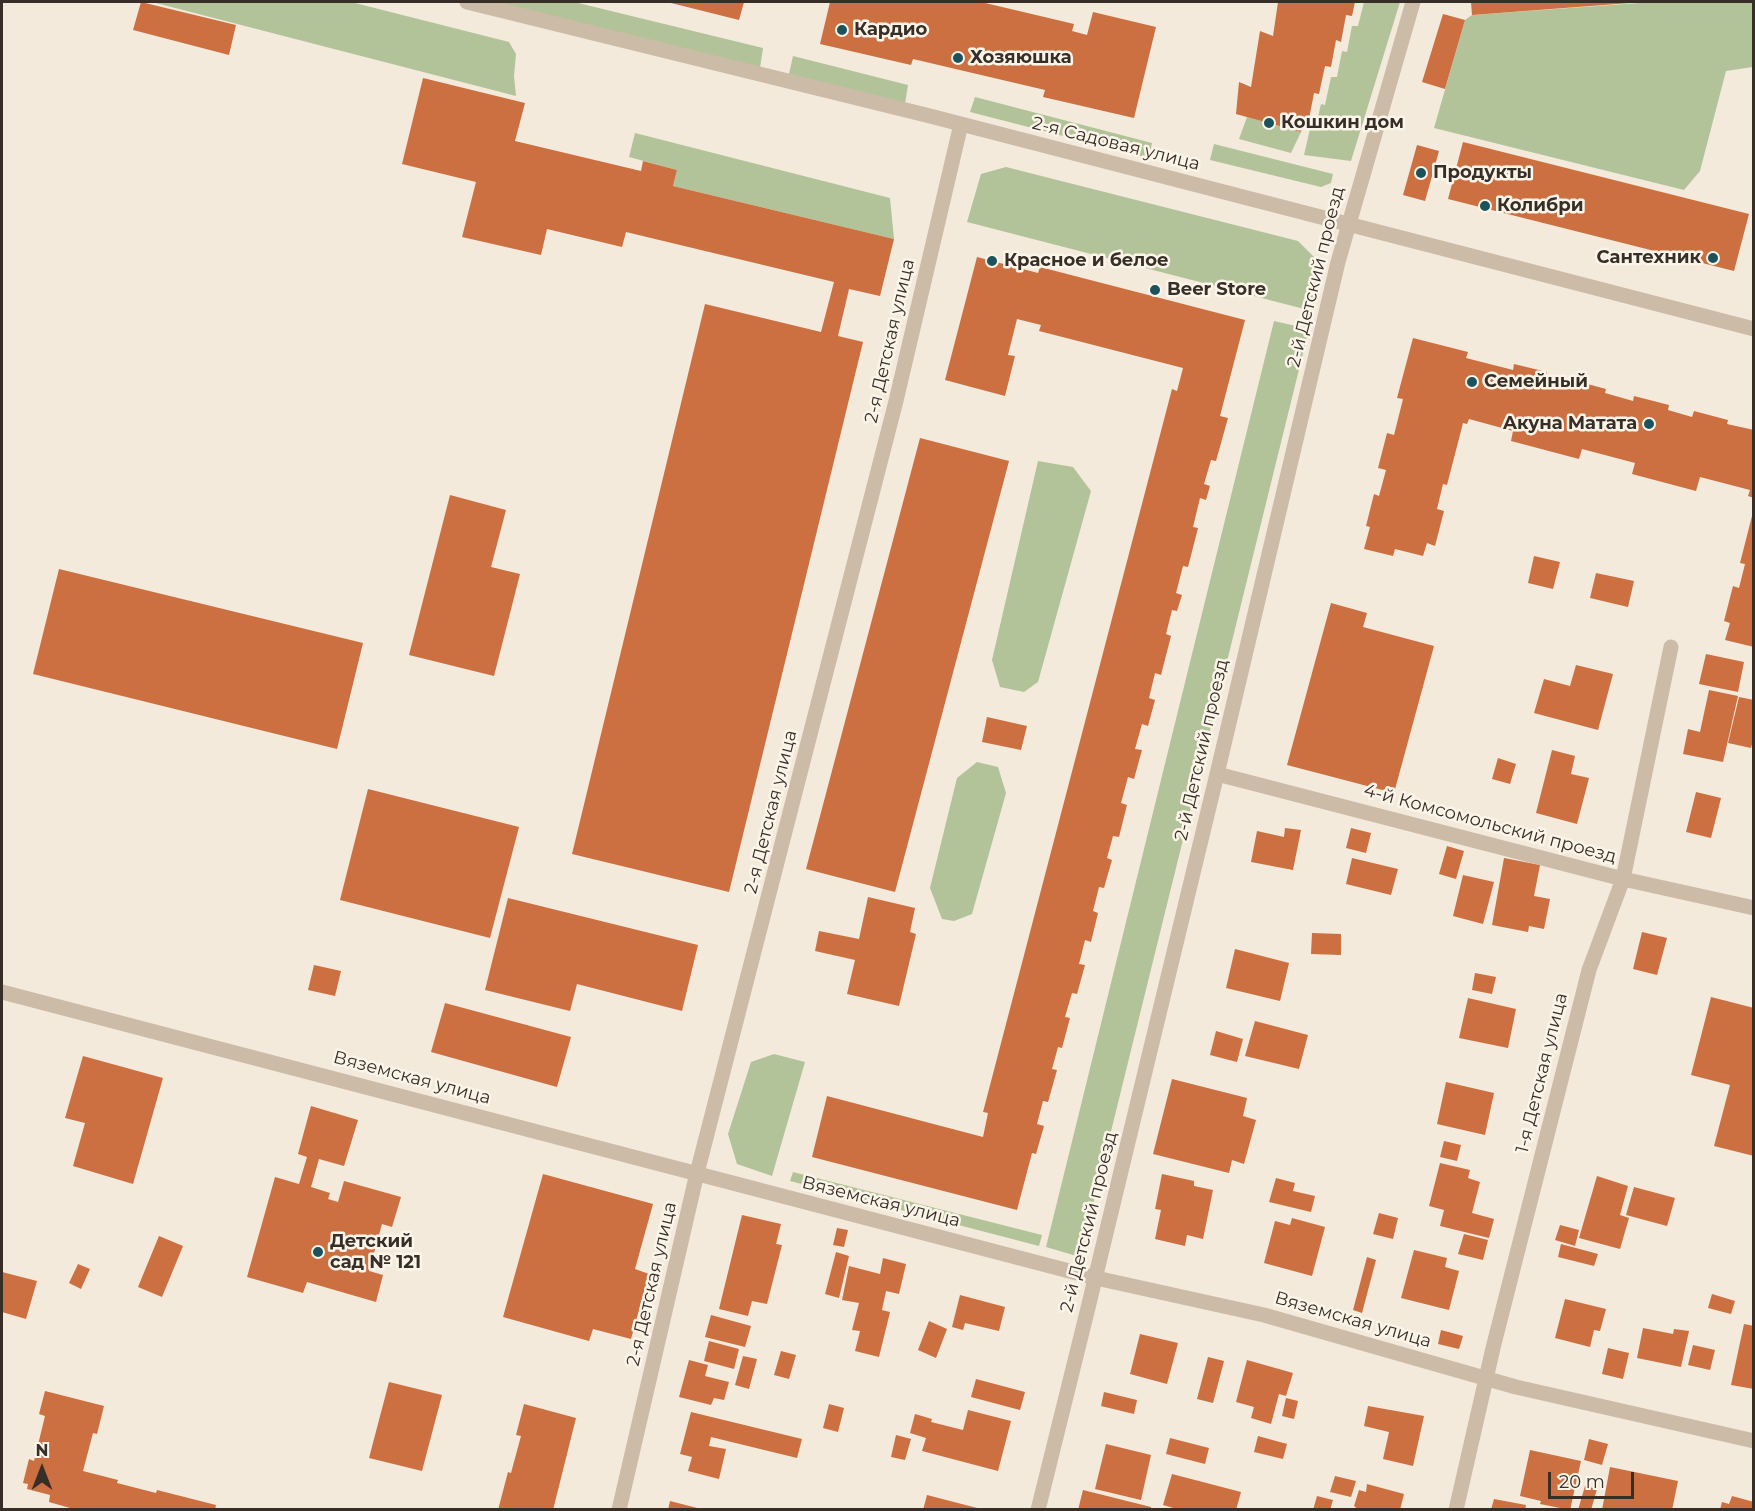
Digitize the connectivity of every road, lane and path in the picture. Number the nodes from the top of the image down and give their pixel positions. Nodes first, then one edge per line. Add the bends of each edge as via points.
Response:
1 (467, 2) edge
2 (1413, 2) edge
3 (961, 124) junction
4 (1348, 225) junction
5 (1754, 329) edge
6 (1671, 647) dead end
7 (1217, 774) junction
8 (1623, 879) junction
9 (1754, 908) edge
10 (2, 992) edge
11 (697, 1173) junction
12 (1096, 1278) junction
13 (1487, 1378) junction
14 (1754, 1441) edge
15 (619, 1509) edge
16 (1038, 1509) edge
17 (1456, 1509) edge

1 - 3 street, 2-я Садовая улица
2 - 4 street, 2-й Детский проезд
3 - 4 street, 2-я Садовая улица
3 - 11 street, 2-я Детская улица via 896,401
4 - 5 street, 2-я Садовая улица
4 - 7 street, 2-й Детский проезд
6 - 8 street, 1-я Детская улица
7 - 8 street, 4-й Комсомольский проезд
7 - 12 street, 2-й Детский проезд
8 - 9 street, 4-й Комсомольский проезд
8 - 13 street, 1-я Детская улица via 1588,970
10 - 11 street, Вяземская улица
11 - 12 street, Вяземская улица
11 - 15 street, 2-я Детская улица
12 - 13 street, Вяземская улица via 1264,1315
12 - 16 street, 2-й Детский проезд
13 - 14 street, Вяземская улица
13 - 17 street, 1-я Детская улица

